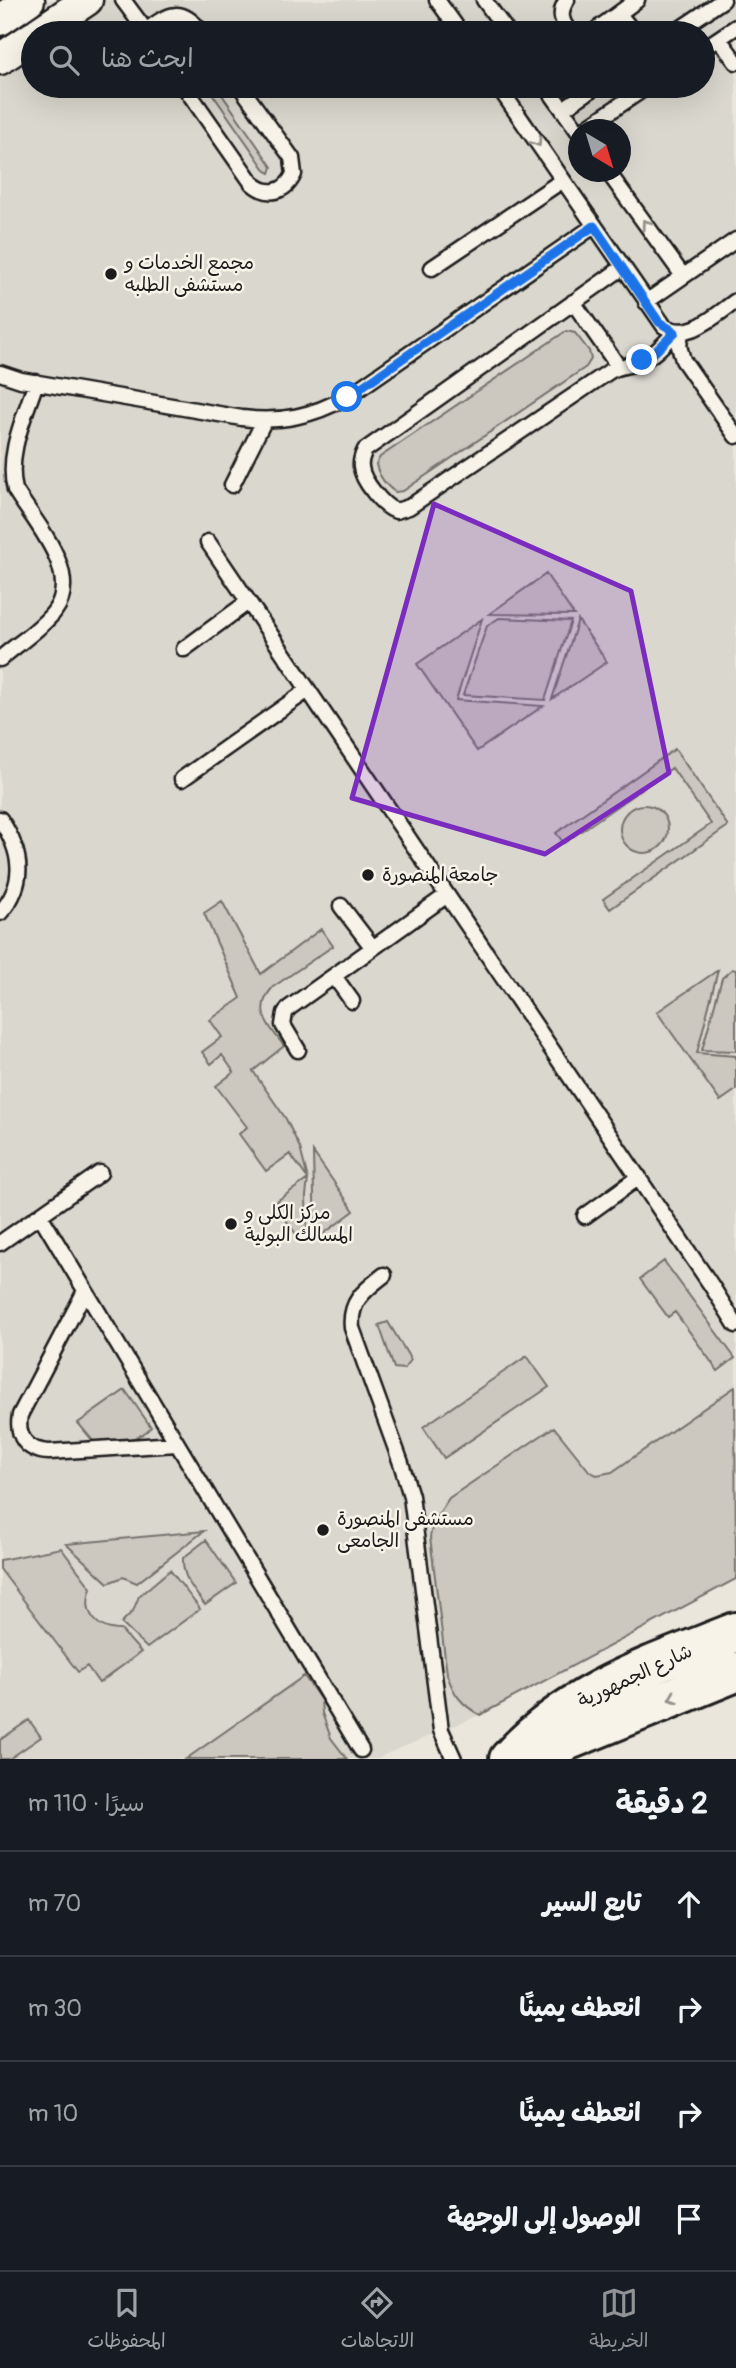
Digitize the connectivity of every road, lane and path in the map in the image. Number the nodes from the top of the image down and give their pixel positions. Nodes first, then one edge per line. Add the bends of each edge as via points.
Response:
1 (29, 0) edge
2 (87, 0) edge
3 (123, 0) edge
4 (437, 0) edge
5 (484, 0) edge
6 (567, 0) edge
7 (637, 0) edge
8 (723, 0) edge
9 (619, 14) junction
10 (0, 20) edge
11 (56, 21) edge
12 (138, 21) edge
13 (160, 21) edge
14 (193, 21) edge
15 (452, 21) edge
16 (499, 21) edge
17 (563, 21) edge
18 (609, 21) edge
19 (625, 21) edge
20 (692, 21) edge
21 (736, 27) edge
22 (719, 39) junction
23 (715, 42) edge
24 (21, 45) edge
25 (0, 59) edge
26 (736, 62) edge
27 (192, 98) edge
28 (249, 98) edge
29 (506, 98) edge
30 (555, 98) edge
31 (579, 98) edge
32 (630, 98) edge
33 (563, 109) junction
34 (572, 119) edge
35 (598, 119) edge
36 (563, 180) junction
37 (615, 182) edge
38 (594, 226) junction
39 (736, 240) edge
40 (432, 268) dead end
41 (622, 268) junction
42 (683, 276) junction
43 (736, 301) edge
44 (573, 302) junction
45 (646, 302) junction
46 (678, 332) junction
47 (618, 366) junction
48 (0, 373) edge
49 (36, 382) junction
50 (264, 421) junction
51 (736, 436) edge
52 (232, 485) dead end
53 (208, 542) dead end
54 (248, 602) junction
55 (184, 649) dead end
56 (0, 659) edge
57 (308, 690) junction
58 (182, 779) dead end
59 (0, 818) edge
60 (447, 895) junction
61 (341, 906) dead end
62 (0, 913) edge
63 (373, 948) junction
64 (334, 976) junction
65 (352, 1001) dead end
66 (298, 1050) dead end
67 (100, 1173) dead end
68 (639, 1177) junction
69 (40, 1215) junction
70 (585, 1216) dead end
71 (0, 1243) edge
72 (384, 1275) dead end
73 (85, 1291) junction
74 (736, 1325) edge
75 (177, 1444) junction
76 (736, 1632) edge
77 (736, 1672) edge
78 (361, 1750) dead end
79 (569, 1751) edge
80 (454, 1759) edge
81 (509, 1759) edge
82 (522, 1759) edge

1 - 10 street
2 - 11 street
3 - 12 lane
4 - 15 lane
5 - 16 lane
6 - 17 lane
7 - 9 lane
8 - 20 lane
9 - 18 lane
9 - 19 lane
13 - 14 lane via 181,15
21 - 22 lane
22 - 23 lane
22 - 26 lane
24 - 25 street
27 - 28 lane via 252,183 276,192 284,189 294,174 292,158
29 -> 36 lane
30 - 33 lane
31 - 33 lane
32 - 35 lane
33 - 34 lane
36 - 38 lane
36 - 40 lane
42 -> 37 lane
38 - 41 lane
38 - 50 lane via 347,397 307,415
39 - 42 lane
41 - 44 lane
41 - 45 lane
42 - 45 lane
43 - 46 lane via 699,327
44 - 47 lane
44 - 47 lane via 365,450 363,474 384,505 396,511 409,507
45 - 46 lane via 659,322
46 - 47 lane via 635,364
46 - 51 lane via 683,360
48 - 49 lane
49 - 50 lane
49 - 56 lane via 14,453 12,478 61,566 63,594 54,611
50 - 52 lane
53 - 54 lane
54 - 55 lane
54 - 57 lane
57 - 58 lane
57 - 60 lane
59 - 62 lane via 19,859 16,886
60 - 63 lane
60 - 68 lane
61 - 63 lane
63 - 64 lane
64 - 65 lane
64 - 66 lane via 285,1013 285,1031
67 - 69 lane
68 - 70 lane
68 - 74 lane
69 - 71 lane
69 - 73 lane
72 - 80 lane via 355,1301 352,1328 411,1496 441,1730
73 - 75 lane
73 - 75 lane via 20,1415 24,1442 40,1452
75 - 78 lane
76 - 81 main road, شارع الجمهورية via 594,1691 544,1725
77 -> 79 main road, شارع الجمهورية
79 - 82 main road, شارع الجمهورية

